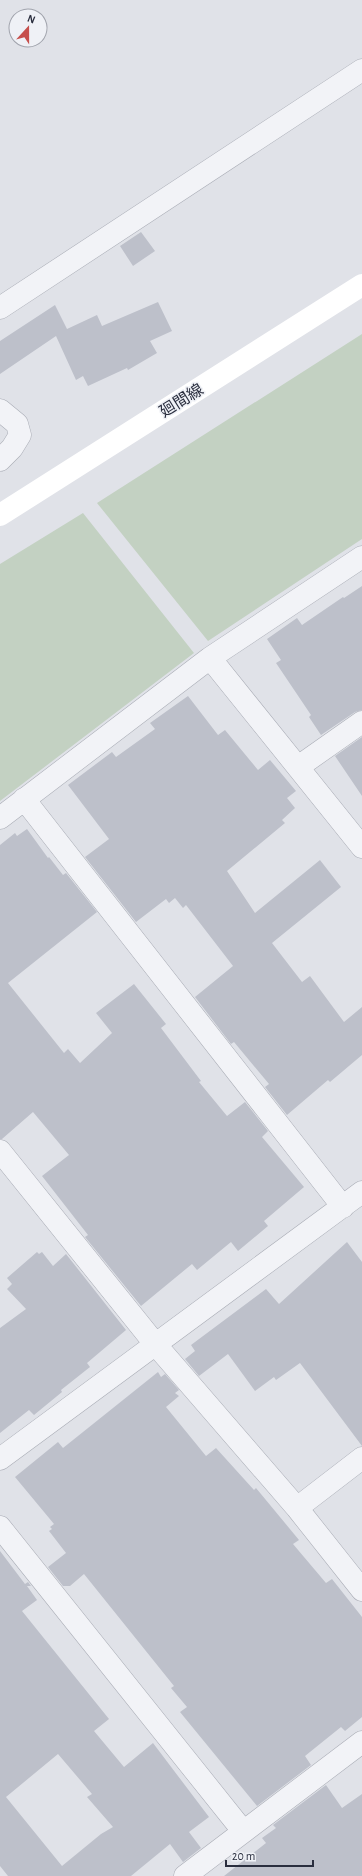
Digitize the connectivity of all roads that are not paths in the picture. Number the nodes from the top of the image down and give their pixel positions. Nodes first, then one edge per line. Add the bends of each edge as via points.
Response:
1 (362, 70) edge
2 (362, 285) edge
3 (0, 308) edge
4 (0, 410) edge
5 (0, 460) edge
6 (0, 515) edge
7 (362, 557) edge
8 (210, 658) junction
9 (362, 722) edge
10 (298, 767) junction
11 (24, 799) junction
12 (0, 818) edge
13 (362, 847) edge
14 (0, 1151) edge
15 (362, 1192) edge
16 (343, 1207) junction
17 (156, 1345) junction
18 (362, 1458) edge
19 (0, 1459) edge
20 (297, 1508) junction
21 (0, 1527) edge
22 (362, 1590) edge
23 (362, 1742) edge
24 (243, 1831) junction
25 (185, 1876) edge

1 - 3 street
2 - 6 street, 廻間線
4 - 5 street via 17,424 20,435
7 - 8 street
8 - 10 street
8 - 11 street
9 - 10 street
10 - 13 street
11 - 12 street
11 - 16 street
14 - 17 street
15 - 16 street
16 - 17 street
17 - 19 street
17 - 20 street
18 - 20 street
20 - 22 street
21 - 24 street
23 - 24 street
24 - 25 street

